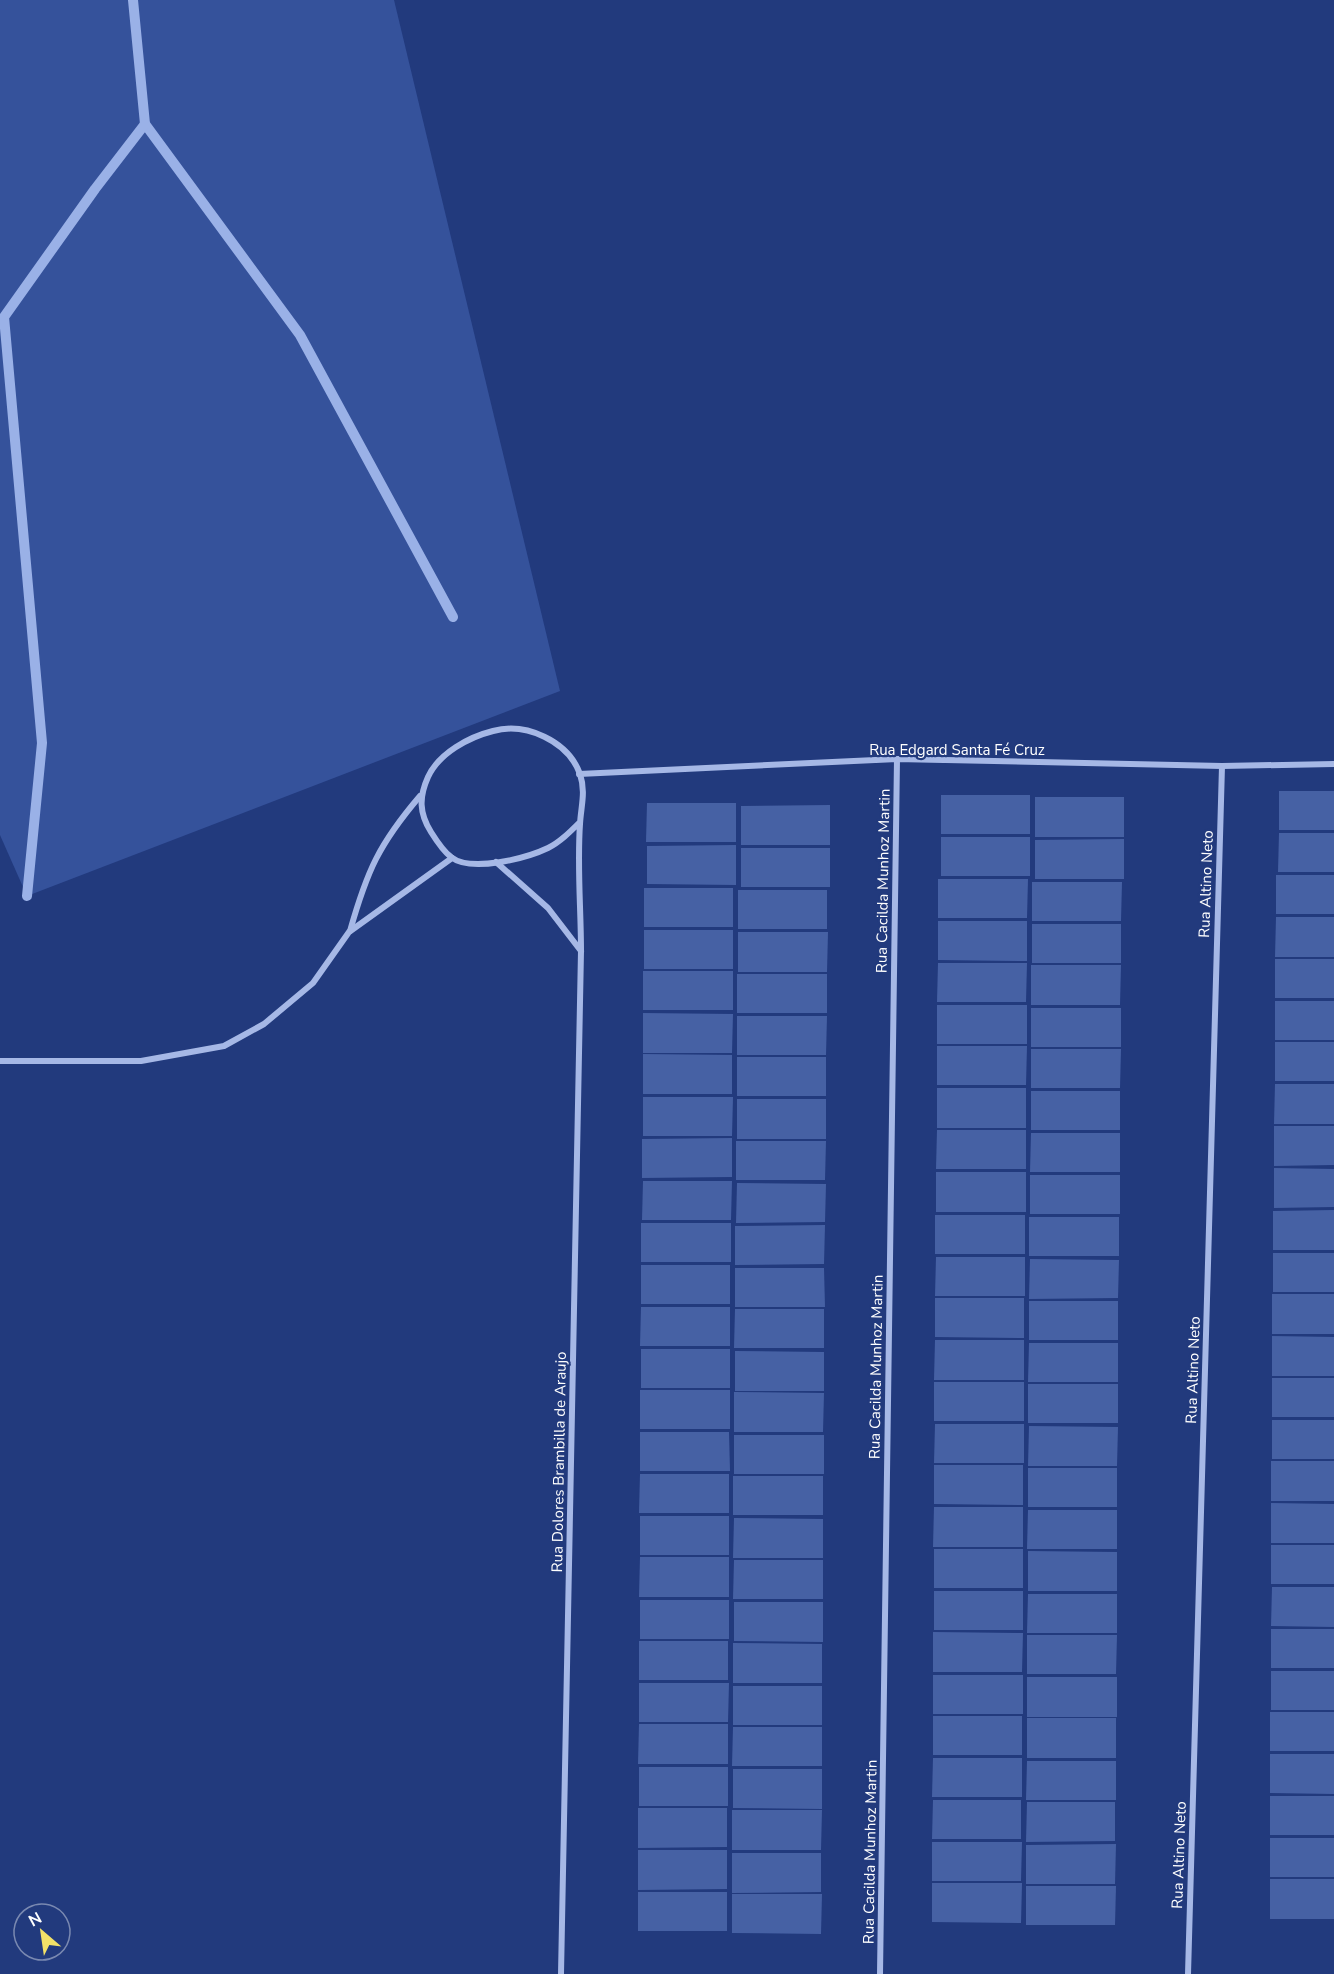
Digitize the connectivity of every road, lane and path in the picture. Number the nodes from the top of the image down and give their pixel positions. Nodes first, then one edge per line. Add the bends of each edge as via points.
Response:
1 (897, 759) junction
2 (1334, 764) edge
3 (1222, 766) junction
4 (579, 774) junction
5 (420, 796) junction
6 (580, 822) junction
7 (452, 858) junction
8 (496, 862) junction
9 (350, 932) junction
10 (581, 951) junction
11 (0, 1061) edge
12 (561, 1974) edge
13 (880, 1974) edge
14 (1188, 1974) edge

1 - 3 street, Rua Edgard Santa Fé Cruz
1 - 4 street, Rua Edgard Santa Fé Cruz
1 - 13 street, Rua Cacilda Munhoz Martin
2 - 3 street, Rua Edgard Santa Fé Cruz
3 - 14 street, Rua Altino Neto
4 - 5 street via 563,750 546,738 532,731 499,730 478,735 456,747 432,768
4 - 6 street via 584,793
5 - 7 street via 424,822
5 - 9 street via 379,849
6 - 8 street via 549,847
6 - 10 street, Rua Dolores Brambilla de Araujo
7 - 8 street via 473,864
7 - 9 street
8 - 10 street via 548,908
9 - 11 street via 313,983 264,1024 224,1046 141,1061
10 - 12 street, Rua Dolores Brambilla de Araujo

